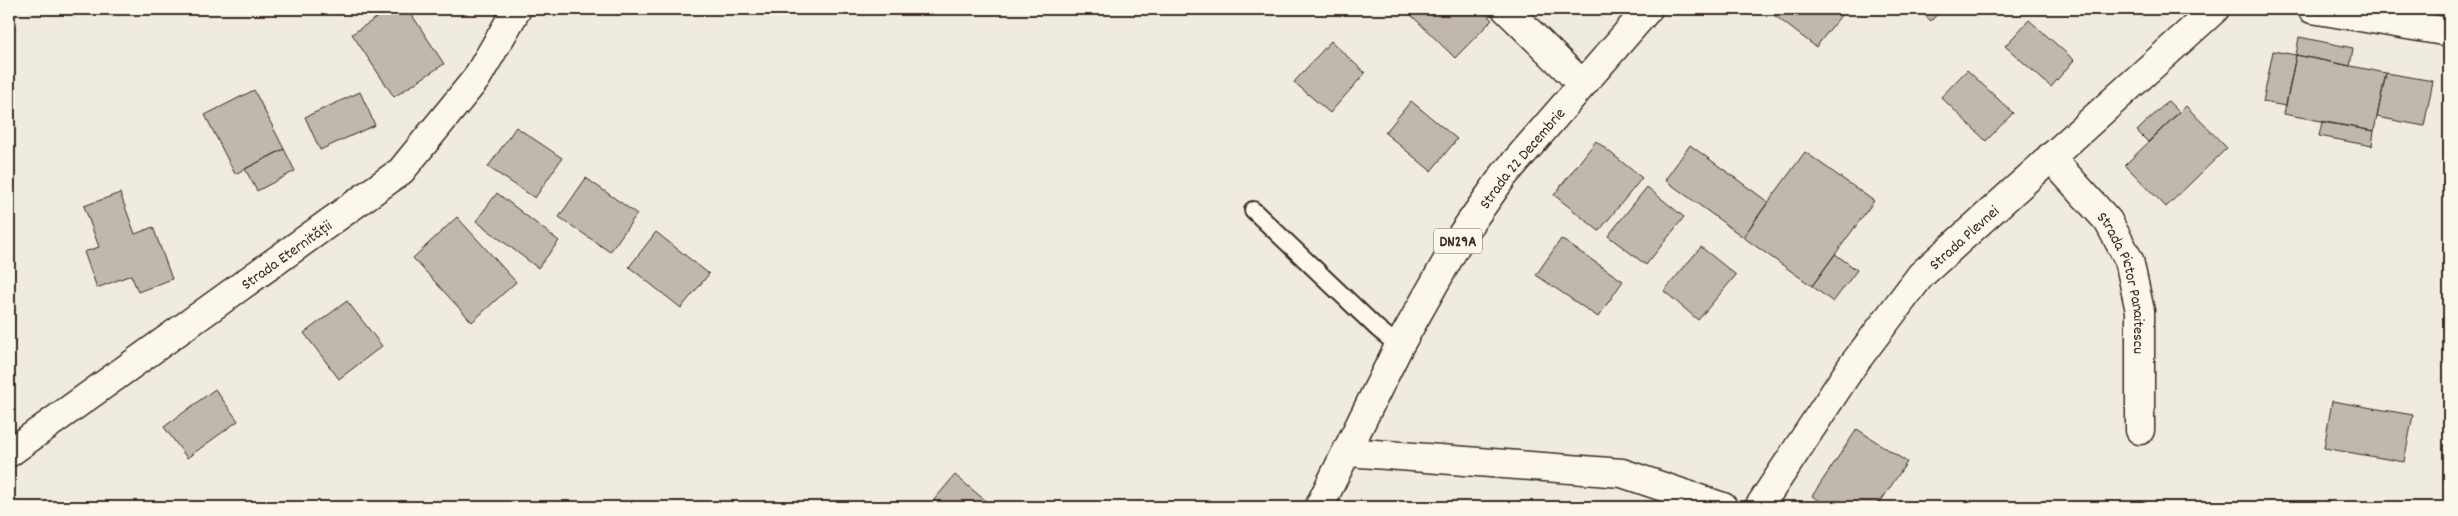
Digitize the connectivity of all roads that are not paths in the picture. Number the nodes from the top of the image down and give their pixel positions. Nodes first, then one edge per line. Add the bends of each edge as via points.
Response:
1 (517, 9) edge
2 (1506, 9) edge
3 (1648, 9) edge
4 (2312, 9) edge
5 (2207, 12) edge
6 (2449, 32) edge
7 (1582, 84) junction
8 (2050, 157) junction
9 (1253, 210) dead end
10 (1399, 346) junction
11 (2140, 430) dead end
12 (1348, 452) junction
13 (9, 453) edge
14 (1319, 507) edge
15 (1723, 507) edge
16 (1759, 507) edge

1 - 13 street, Strada Eternității via 476,79 401,172
2 - 7 street
3 - 7 street, Strada 22 Decembrie / DN29A
4 - 6 street
5 - 8 street, Strada Plevnei
7 - 10 street, Strada 22 Decembrie / DN29A via 1504,175 1463,233
8 - 11 street, Strada Pictor Panaitescu via 2108,221 2129,260 2140,311
8 - 16 street, Strada Plevnei via 1921,275 1852,366
9 - 10 lane
10 - 12 street, Strada 22 Decembrie / DN29A
12 - 14 street, Strada 22 Decembrie / DN29A
12 - 15 street via 1622,473

